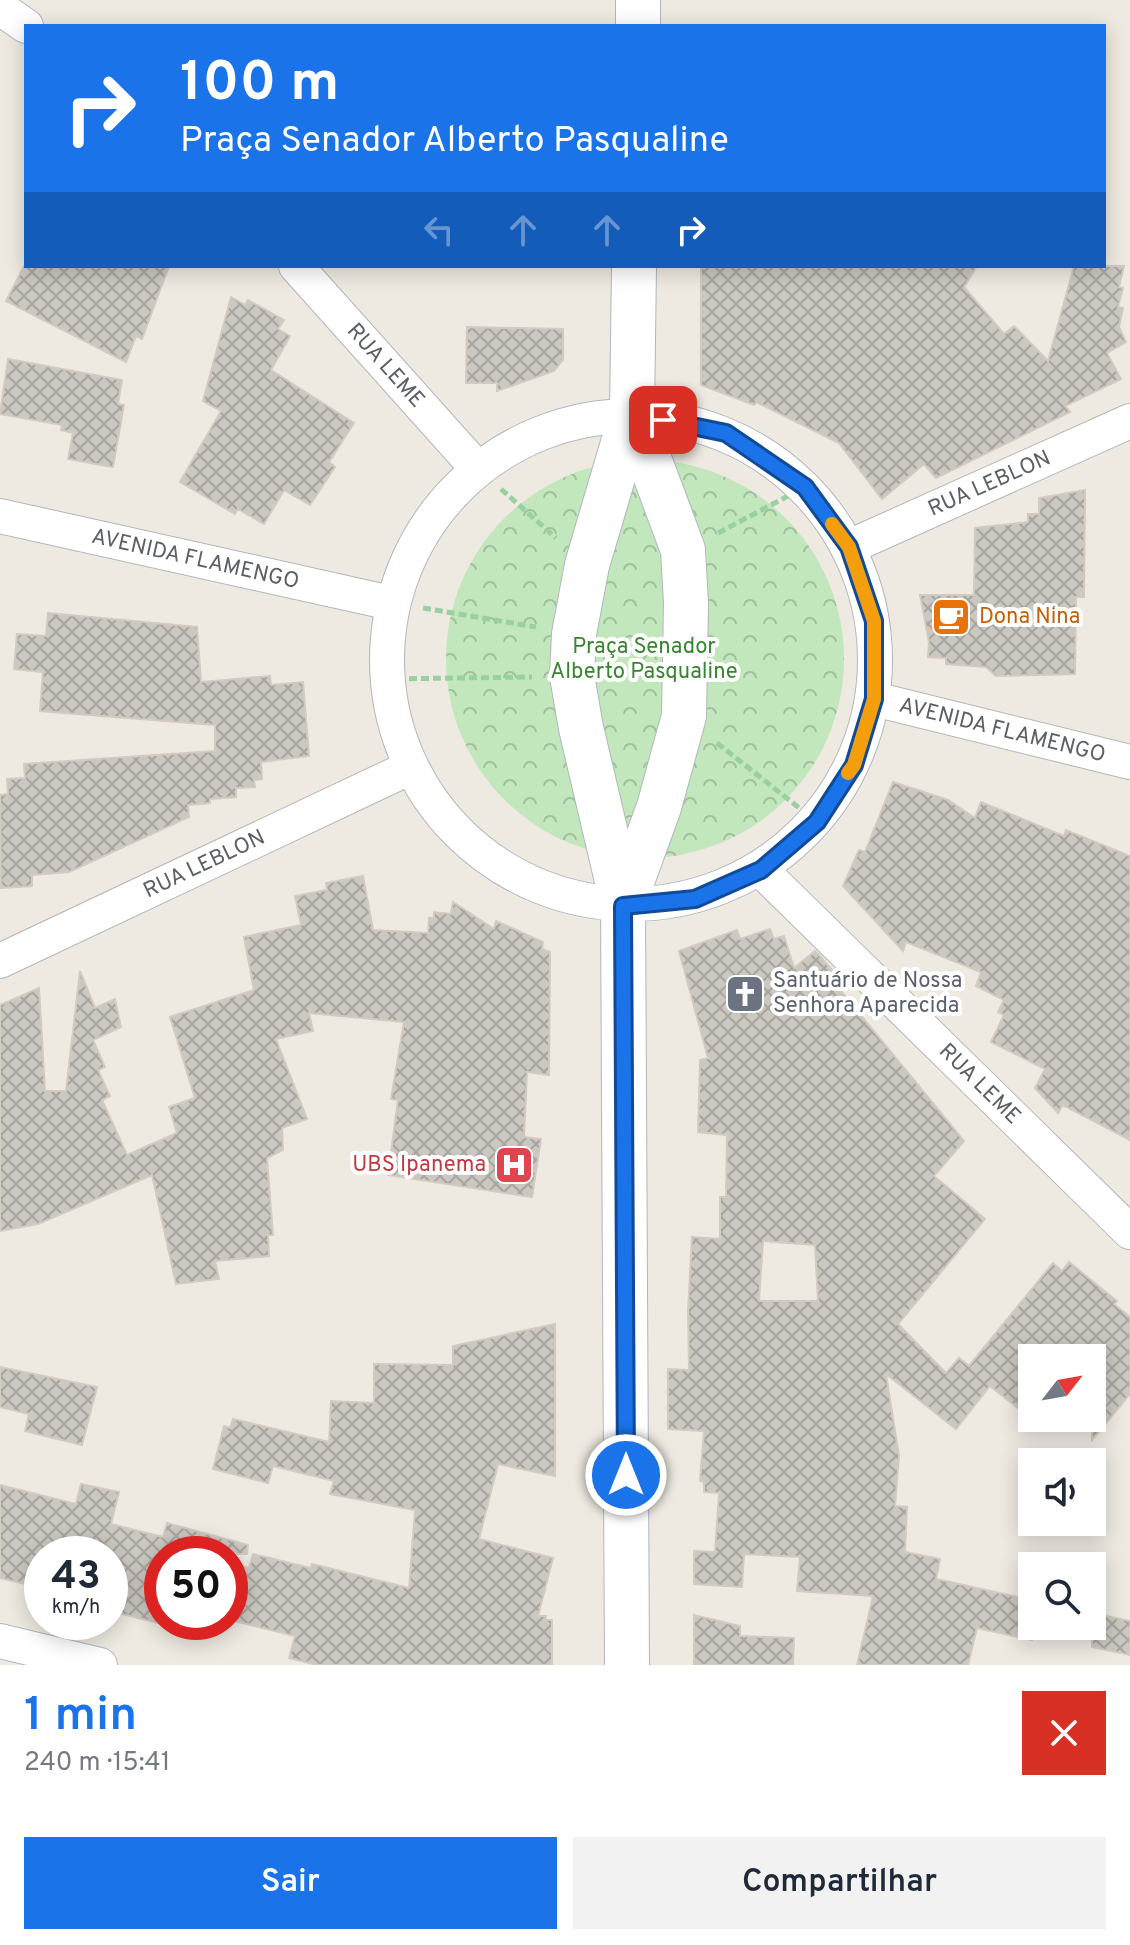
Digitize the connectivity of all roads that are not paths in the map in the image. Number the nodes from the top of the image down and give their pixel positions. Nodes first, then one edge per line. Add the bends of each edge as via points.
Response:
1 (638, 0) edge
2 (0, 8) edge
3 (638, 24) edge
4 (24, 25) edge
5 (298, 268) edge
6 (634, 268) edge
7 (632, 413) junction
8 (1130, 421) edge
9 (476, 467) junction
10 (0, 516) edge
11 (600, 523) junction
12 (679, 537) junction
13 (849, 547) junction
14 (391, 603) junction
15 (874, 699) junction
16 (1130, 762) edge
17 (409, 768) junction
18 (597, 795) junction
19 (659, 807) junction
20 (761, 870) junction
21 (623, 906) junction
22 (0, 961) edge
23 (1130, 1232) edge
24 (0, 1641) edge
25 (100, 1665) edge
26 (627, 1665) edge

1 - 3 main road
2 - 4 street
5 - 9 street, RUA LEME
6 - 7 main road
7 - 9 street via 549,427
7 - 11 main road
7 - 12 main road
7 - 13 street via 726,433 805,487
8 - 13 street, RUA LEBLON
9 - 14 street via 422,528
10 - 14 street, AVENIDA FLAMENGO
11 - 12 main road via 612,511 635,505 656,509
11 - 18 main road via 587,565 573,655
12 - 19 main road via 686,603 684,716
13 - 15 street via 874,621
14 - 17 street via 385,679
15 - 16 street, AVENIDA FLAMENGO
15 - 20 street via 854,765 817,822
17 - 21 street via 447,823 497,867 557,895
17 - 22 street, RUA LEBLON
18 - 19 main road via 610,814 629,823 650,817
18 - 21 main road
19 - 21 main road
20 - 21 street via 695,899
20 - 23 street, RUA LEME
21 - 26 main road
24 - 25 street

